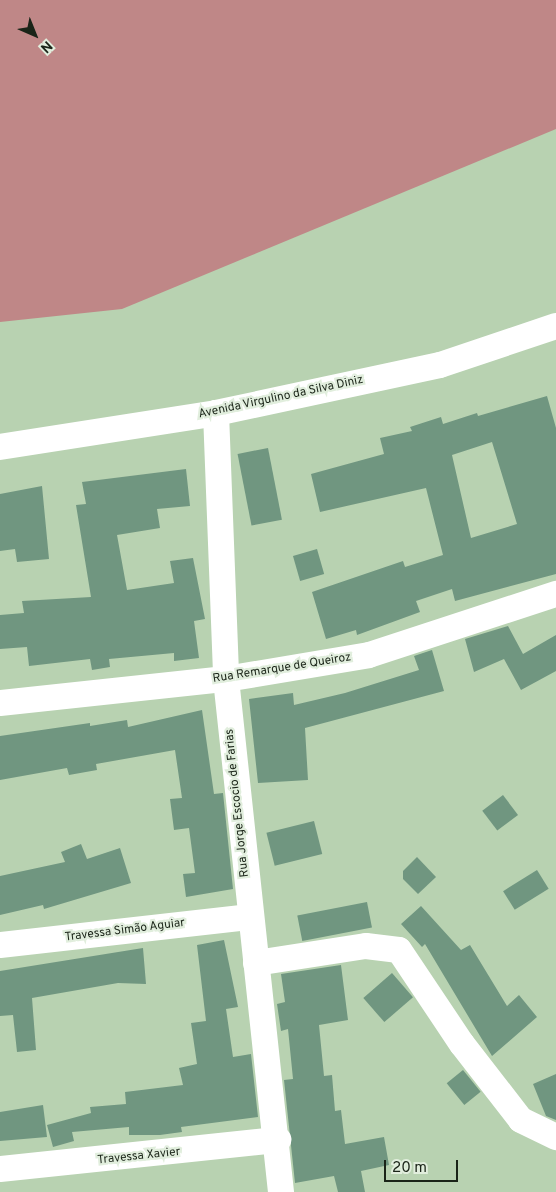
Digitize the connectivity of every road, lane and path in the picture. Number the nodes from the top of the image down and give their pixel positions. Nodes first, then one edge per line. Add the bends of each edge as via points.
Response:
1 (556, 326) edge
2 (216, 413) junction
3 (0, 447) edge
4 (556, 594) edge
5 (226, 679) junction
6 (0, 703) edge
7 (250, 917) junction
8 (0, 945) edge
9 (256, 963) junction
10 (556, 1137) edge
11 (278, 1140) junction
12 (0, 1169) edge
13 (281, 1192) edge

1 - 2 street, Avenida Virgulino da Silva Diniz via 440,365
2 - 3 street, Avenida Virgulino da Silva Diniz
2 - 5 street, Rua Jorge Escocio de Farias
4 - 5 street, Rua Remarque de Queiroz via 369,655
5 - 6 street, Rua Remarque de Queiroz
5 - 7 street, Rua Jorge Escocio de Farias
7 - 8 street, Travessa Simão Aguiar
7 - 9 street, Rua Jorge Escocio de Farias
9 - 10 street via 366,946 399,950 462,1044 521,1120
9 - 11 street, Rua Jorge Escocio de Farias
11 - 12 street, Travessa Xavier
11 - 13 street, Rua Jorge Escocio de Farias

